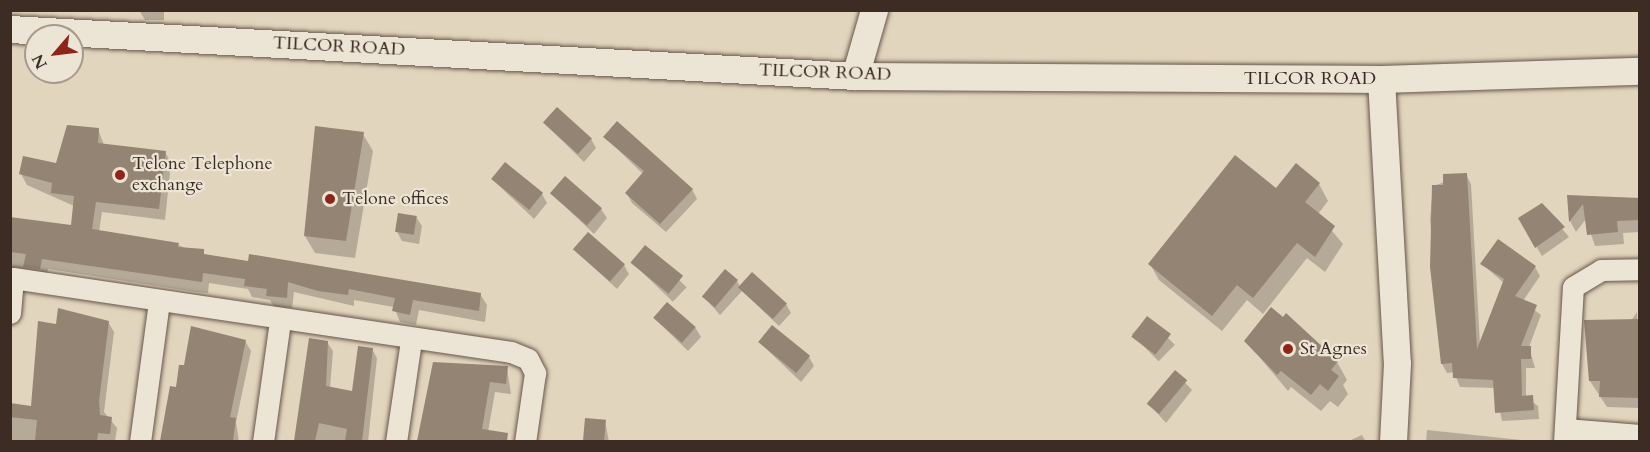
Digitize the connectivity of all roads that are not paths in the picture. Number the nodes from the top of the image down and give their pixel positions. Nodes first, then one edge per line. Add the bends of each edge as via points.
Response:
1 (874, 10) edge
2 (10, 29) edge
3 (1640, 71) edge
4 (855, 76) junction
5 (1381, 79) junction
6 (1640, 269) edge
7 (159, 301) junction
8 (10, 313) edge
9 (280, 321) junction
10 (411, 340) junction
11 (1564, 435) edge
12 (1640, 435) edge
13 (140, 441) edge
14 (262, 441) edge
15 (396, 441) edge
16 (525, 441) edge
17 (1393, 441) edge

1 - 4 street
2 - 4 street, TILCOR ROAD
3 - 5 street, TILCOR ROAD
4 - 5 street, TILCOR ROAD
5 - 17 street via 1397,363
6 - 11 street via 1601,270 1573,287
7 - 8 street via 13,278
7 - 9 street
7 - 13 street
9 - 10 street
9 - 14 street
10 - 15 street
10 - 16 street via 528,359 535,373
11 - 12 street

